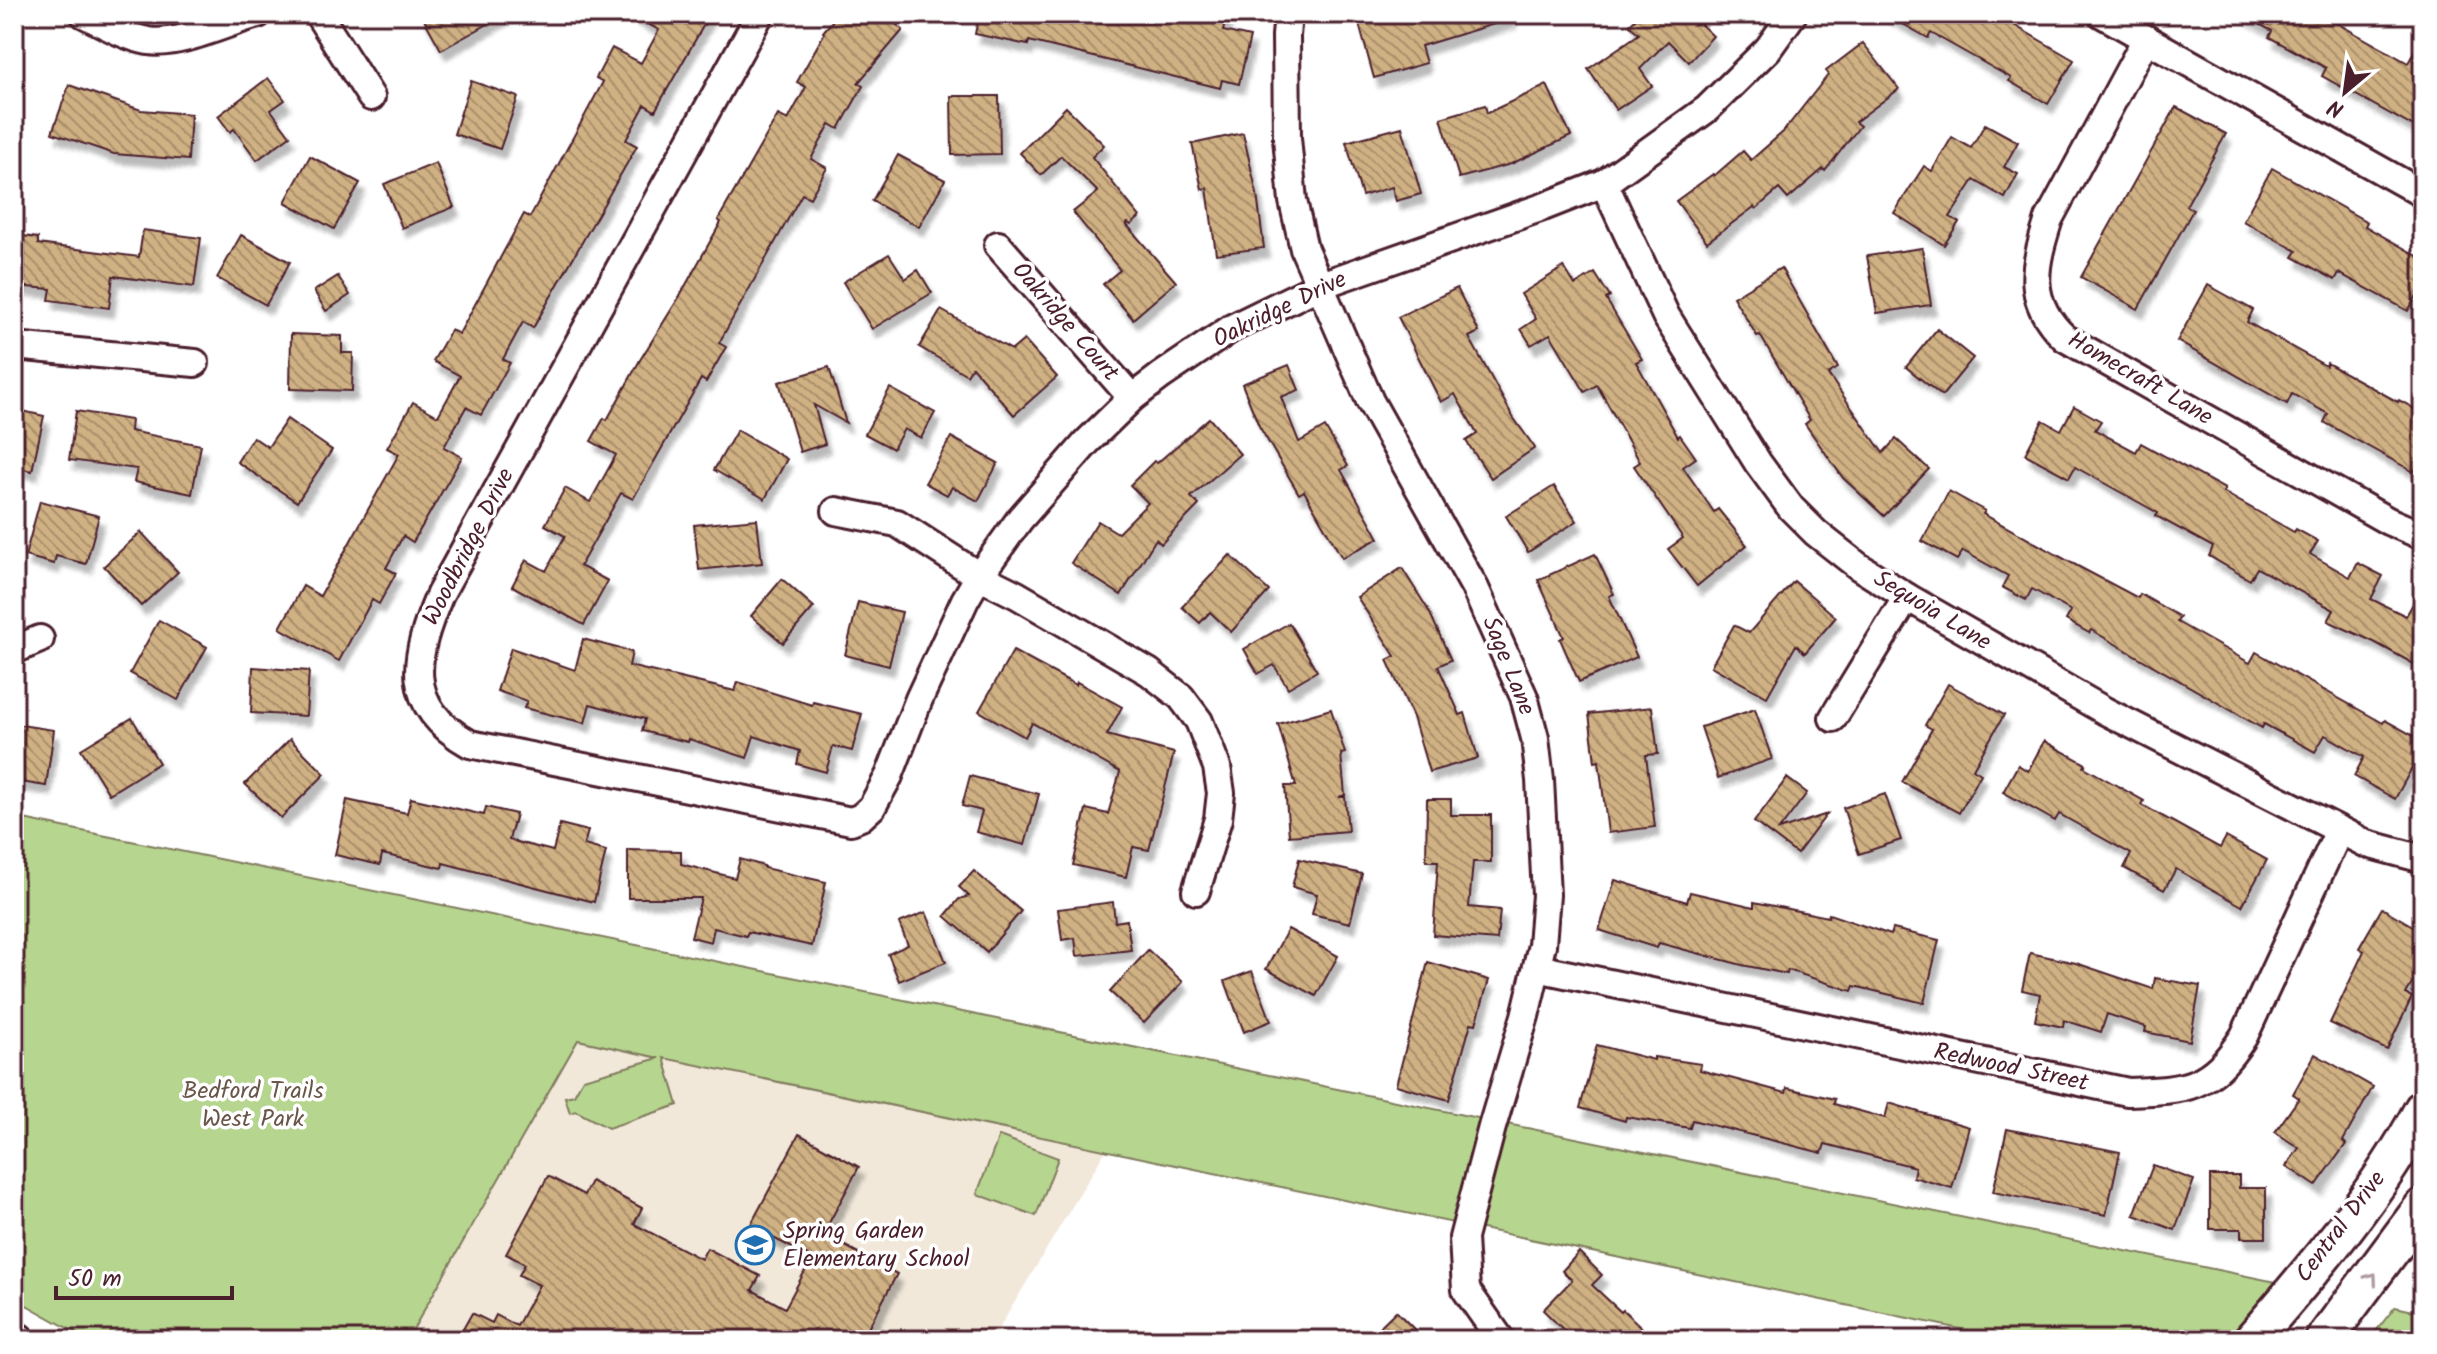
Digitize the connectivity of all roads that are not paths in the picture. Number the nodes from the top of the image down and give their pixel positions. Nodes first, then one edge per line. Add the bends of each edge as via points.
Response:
1 (84, 14) edge
2 (258, 14) edge
3 (318, 14) edge
4 (760, 14) edge
5 (1288, 14) edge
6 (1793, 14) edge
7 (2102, 14) edge
8 (2146, 39) junction
9 (371, 97) dead end
10 (1604, 183) junction
11 (2423, 194) edge
12 (998, 245) dead end
13 (1318, 286) junction
14 (14, 346) edge
15 (195, 363) dead end
16 (1132, 398) junction
17 (836, 511) dead end
18 (2423, 536) edge
19 (979, 576) junction
20 (1907, 597) junction
21 (40, 639) dead end
22 (14, 650) edge
23 (1833, 718) dead end
24 (877, 798) joint
25 (2339, 831) junction
26 (2423, 859) edge
27 (1196, 891) dead end
28 (1537, 968) junction
29 (2422, 1113) edge
30 (2423, 1207) edge
31 (1501, 1340) edge
32 (2252, 1340) edge
33 (2324, 1340) edge

1 - 2 street via 150,41 177,39
3 - 9 street
4 - 24 street, Woodbridge Drive via 440,594 418,656 419,681 436,719 470,744 851,821
5 - 13 street, Sage Lane via 1287,138 1293,201
6 - 10 street, Oakridge Drive via 1768,49 1707,109
7 - 8 street
8 - 11 street
8 - 18 street, Homecraft Lane via 2049,219 2035,280 2039,304 2065,338
10 - 13 street, Oakridge Drive
10 - 20 street, Sequoia Lane via 1666,316 1758,463 1816,533
12 - 16 street, Oakridge Court
13 - 16 street, Oakridge Drive via 1232,328
13 - 28 street, Sage Lane via 1370,401 1475,588 1524,697 1540,780 1546,895
14 - 15 street
16 - 19 street, Oakridge Drive via 1030,508
17 - 19 street via 897,523
19 - 24 street, Oakridge Drive
19 - 27 street via 1149,672 1181,697 1199,721 1221,793
20 - 23 street
20 - 25 street, Sequoia Lane via 2105,711
21 - 22 street
25 - 26 street, Sequoia Lane
25 - 28 street, Redwood Street via 2232,1055 2198,1083 2174,1091 2128,1092
28 - 31 street, Sage Lane via 1463,1238 1466,1290
29 - 32 main road, Central Drive via 2319,1262
33 -> 30 main road

